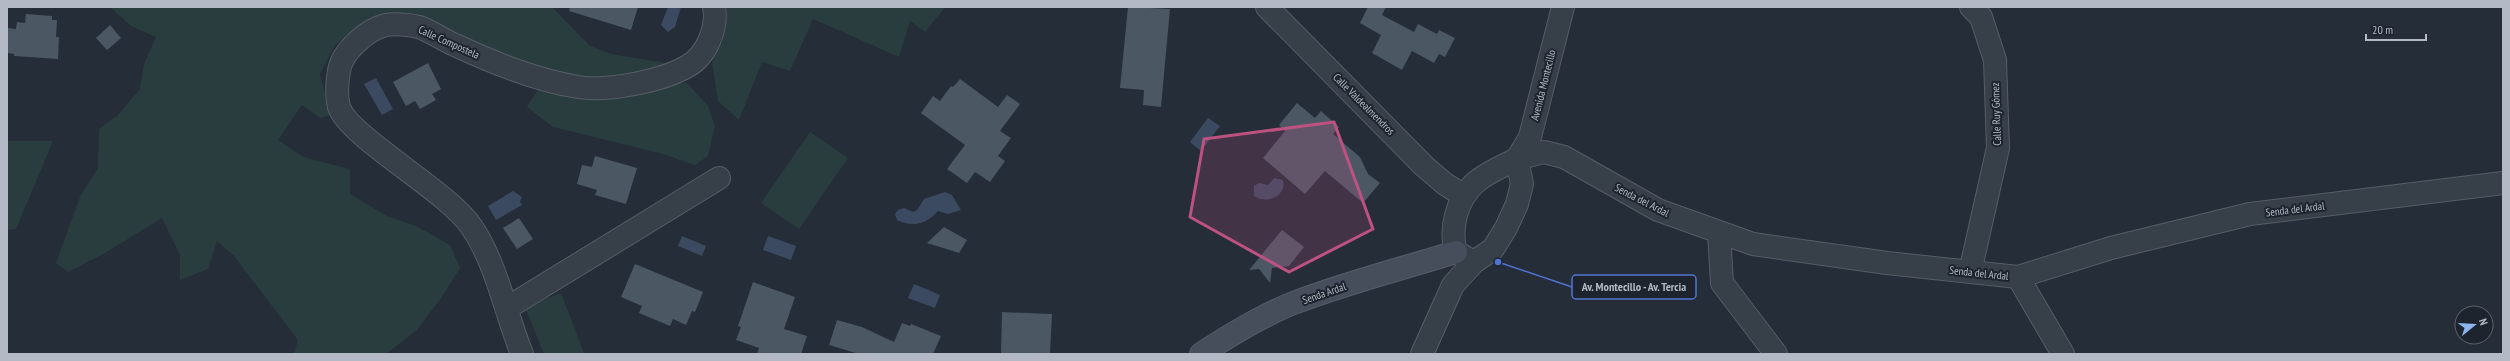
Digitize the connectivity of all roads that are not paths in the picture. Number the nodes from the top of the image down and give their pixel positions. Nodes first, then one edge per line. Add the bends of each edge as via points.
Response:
1 (714, 7) edge
2 (1267, 7) edge
3 (1563, 7) edge
4 (1971, 7) edge
5 (1517, 159) junction
6 (719, 178) dead end
7 (2503, 183) edge
8 (1464, 196) junction
9 (1719, 233) junction
10 (1465, 257) junction
11 (1970, 272) junction
12 (2018, 277) junction
13 (506, 308) junction
14 (522, 354) edge
15 (1201, 354) edge
16 (1422, 354) edge
17 (1776, 354) edge
18 (2062, 354) edge

1 - 13 street, Calle Compostela via 716,15 706,50 696,62 678,72 629,86 580,88 532,76 475,54 418,27 387,24 369,32 352,47 340,67 337,87 339,108 357,129 434,189 471,225 486,255
2 - 8 street, Calle Valdealmendros via 1424,166
3 - 5 street, Avenida Montecillo via 1530,137
4 - 11 street, Calle Ruy Gómez via 1981,17 1995,60 1998,148
5 - 8 street, Senda del Ardal via 1475,182
5 - 9 street, Senda del Ardal via 1544,152 1564,157 1658,210
5 - 10 street via 1522,184 1506,228 1493,249
6 - 13 street
7 - 12 street, Senda del Ardal via 2250,214 2111,248
8 - 10 street, Senda del Ardal via 1457,212 1453,241
9 - 11 street, Senda del Ardal via 1753,244
9 - 17 street via 1722,283
10 - 15 main road, Senda Ardal via 1334,289 1290,304 1242,328
10 - 16 street
11 - 12 street, Senda del Ardal
12 - 18 street
13 - 14 street, Calle Compostela

